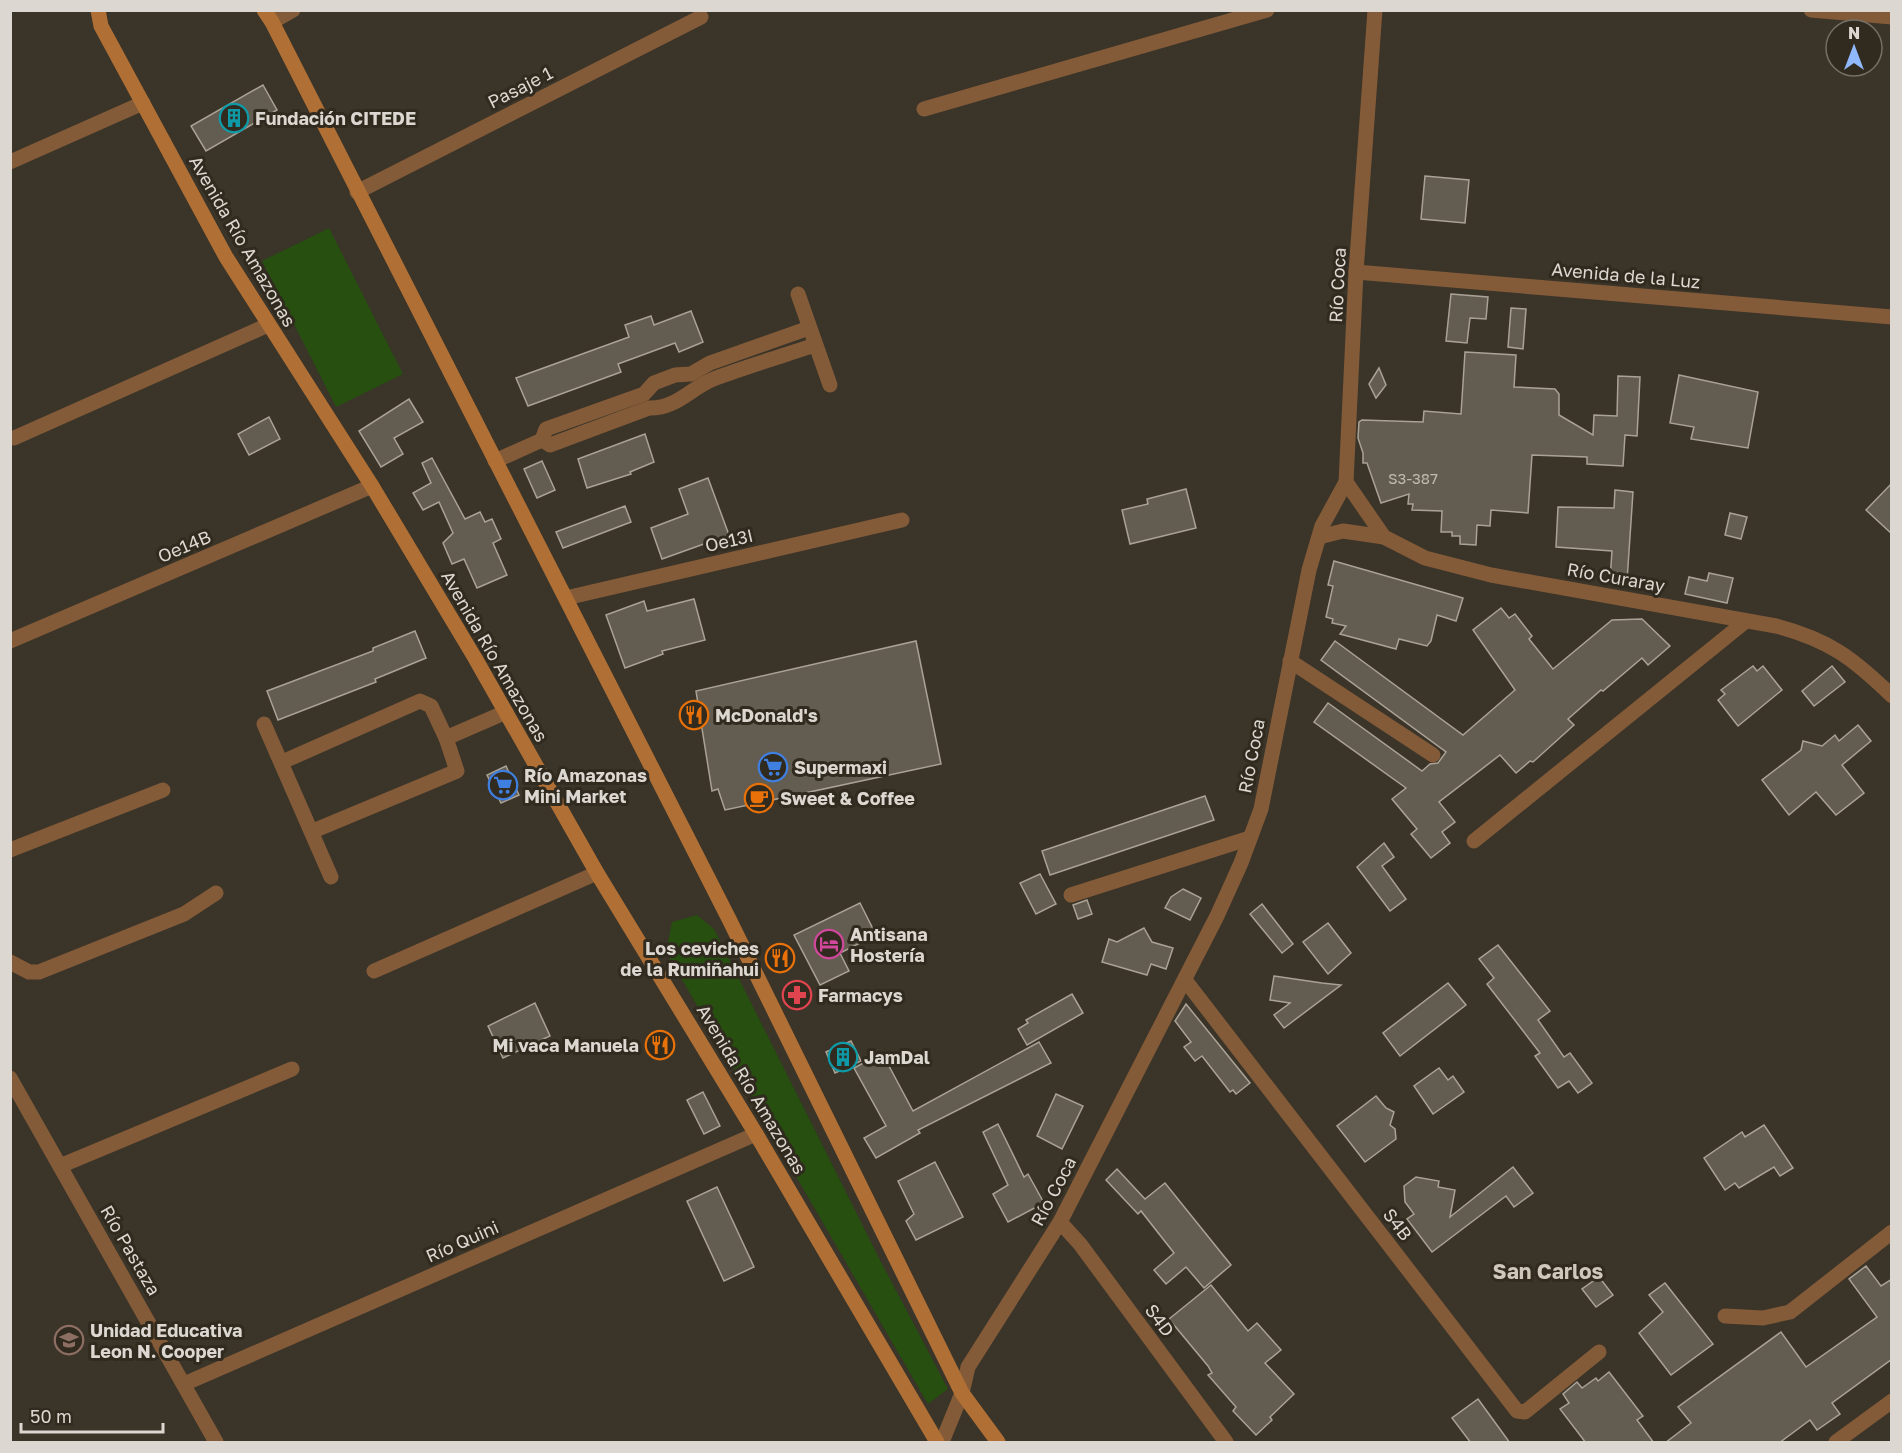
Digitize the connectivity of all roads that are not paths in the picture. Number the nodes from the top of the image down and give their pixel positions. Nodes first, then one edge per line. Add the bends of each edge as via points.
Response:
1 (87, 10) edge
2 (98, 10) edge
3 (293, 10) edge
4 (1267, 10) edge
5 (1375, 10) edge
6 (1811, 10) edge
7 (268, 14) edge
8 (701, 17) dead end
9 (1892, 17) edge
10 (101, 26) junction
11 (143, 103) junction
12 (924, 109) dead end
13 (10, 162) edge
14 (357, 192) junction
15 (1356, 272) junction
16 (798, 294) dead end
17 (1892, 317) edge
18 (268, 325) junction
19 (809, 328) junction
20 (815, 345) junction
21 (741, 352) junction
22 (746, 368) junction
23 (694, 380) junction
24 (830, 385) dead end
25 (646, 401) junction
26 (14, 438) dead end
27 (495, 461) junction
28 (1346, 482) junction
29 (372, 486) junction
30 (902, 520) dead end
31 (1319, 537) junction
32 (1384, 537) junction
33 (566, 598) junction
34 (1746, 621) junction
35 (10, 641) edge
36 (1290, 661) junction
37 (1892, 696) edge
38 (506, 712) junction
39 (264, 724) dead end
40 (446, 738) junction
41 (1433, 755) dead end
42 (282, 762) junction
43 (163, 790) dead end
44 (313, 831) junction
45 (1250, 838) junction
46 (1474, 841) dead end
47 (10, 850) edge
48 (597, 873) junction
49 (332, 877) dead end
50 (216, 893) dead end
51 (1071, 895) dead end
52 (10, 962) edge
53 (374, 971) dead end
54 (1185, 980) junction
55 (292, 1069) dead end
56 (10, 1078) edge
57 (756, 1134) junction
58 (60, 1166) junction
59 (1060, 1222) junction
60 (1892, 1232) edge
61 (1725, 1316) dead end
62 (1599, 1352) dead end
63 (184, 1384) junction
64 (963, 1393) junction
65 (1892, 1401) edge
66 (216, 1443) edge
67 (937, 1443) edge
68 (942, 1443) edge
69 (999, 1443) edge
70 (1226, 1443) edge
71 (1836, 1443) edge

1 - 10 main road
2 - 10 main road, Avenida Río Amazonas
3 - 7 street
4 - 12 street
5 - 15 street, Río Coca
6 - 9 street
7 - 14 main road
8 - 14 street, Pasaje 1
10 - 11 main road, Avenida Río Amazonas
11 - 13 street
11 - 18 main road, Avenida Río Amazonas
14 - 27 main road
15 - 17 street, Avenida de la Luz
15 - 28 street, Río Coca
16 - 19 street
18 - 26 street
18 - 29 main road, Avenida Río Amazonas
19 - 20 street
19 - 21 street
20 - 22 street
20 - 24 street
21 - 22 street
21 - 23 street
22 - 23 street
23 - 25 street via 675,375 654,383
23 - 25 street via 685,398 664,408
25 - 27 street via 591,421 546,429 542,440
27 - 33 main road
28 - 31 street, Río Coca
28 - 32 street, Río Curaray
29 - 35 street, Oe14B
29 - 38 main road, Avenida Río Amazonas
30 - 33 street, Oe13I
31 - 32 street via 1343,531
31 - 36 street, Río Coca
32 - 34 street, Río Curaray via 1425,558 1491,575
33 - 64 main road
34 - 37 street, Río Curaray via 1802,633 1833,646
34 - 46 street
36 - 41 street
36 - 45 street, Río Coca via 1261,809
38 - 40 street
38 - 48 main road, Avenida Río Amazonas
39 - 42 street
40 - 42 street via 431,706 420,701
40 - 44 street via 457,771
42 - 44 street
43 - 47 street
44 - 49 street
45 - 51 street
45 - 54 street, Río Coca
48 - 53 street
48 - 57 main road, Avenida Río Amazonas
50 - 52 street via 184,914 39,972 29,972
54 - 59 street, Río Coca
54 - 62 street, S4B via 1517,1411 1525,1412
55 - 58 street
56 - 58 street, Río Pastaza
57 - 63 street, Río Quini
57 - 67 main road, Avenida Río Amazonas
58 - 63 street, Río Pastaza
59 - 64 street, Río Coca via 979,1346 968,1367
59 - 70 street, S4D
60 - 61 street via 1790,1312 1763,1318
63 - 66 street, Río Pastaza
64 - 68 street, Río Coca
64 - 69 main road
65 - 71 street

